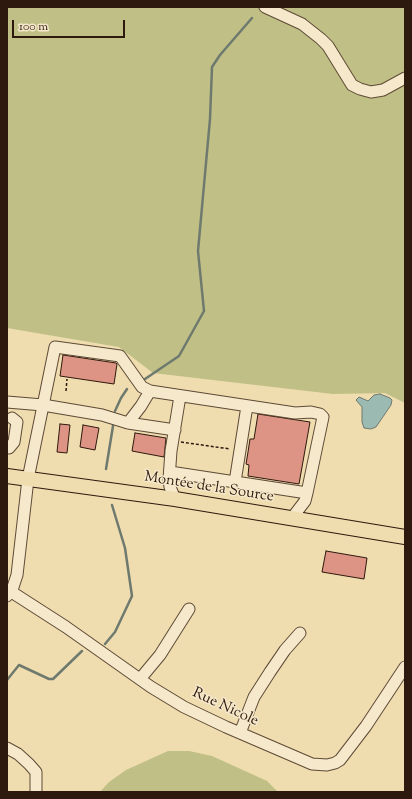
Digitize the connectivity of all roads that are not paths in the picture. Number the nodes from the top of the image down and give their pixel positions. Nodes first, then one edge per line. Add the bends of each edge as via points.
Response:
1 (265, 7) edge
2 (405, 78) edge
3 (150, 391) junction
4 (180, 396) junction
5 (7, 402) edge
6 (43, 405) junction
7 (247, 406) junction
8 (12, 418) dead end
9 (128, 423) junction
10 (174, 435) junction
11 (7, 448) edge
12 (170, 472) junction
13 (7, 476) edge
14 (28, 479) junction
15 (235, 482) junction
16 (307, 493) junction
17 (175, 499) junction
18 (292, 518) junction
19 (405, 537) edge
20 (9, 593) edge
21 (189, 609) dead end
22 (300, 633) dead end
23 (405, 667) edge
24 (140, 679) junction
25 (240, 733) junction
26 (7, 748) edge
27 (36, 792) edge

1 - 2 street via 302,24 328,46 352,85 371,92 383,90
3 - 4 street
3 - 6 street via 142,387 120,356 55,347
3 - 9 street
4 - 7 street
4 - 10 street
5 - 6 street
6 - 9 street via 102,415
6 - 14 street
7 - 15 street
7 - 16 street via 322,415
8 - 11 street via 17,422 14,442
9 - 10 street
10 - 12 street
12 - 15 street
12 - 17 street via 170,487
13 - 14 main road, Montée de la Source
14 - 17 main road, Montée de la Source
14 - 20 street via 17,575
15 - 16 street
16 - 18 street via 305,501
17 - 18 main road, Montée de la Source
18 - 19 main road, Montée de la Source
20 - 24 street, Rue Nicole via 66,627
21 - 24 street via 160,655
22 - 25 street via 254,697
23 - 25 street, Rue Nicole via 350,748 335,763 312,764
24 - 25 street, Rue Nicole via 184,707
26 - 27 street via 18,754 36,772

